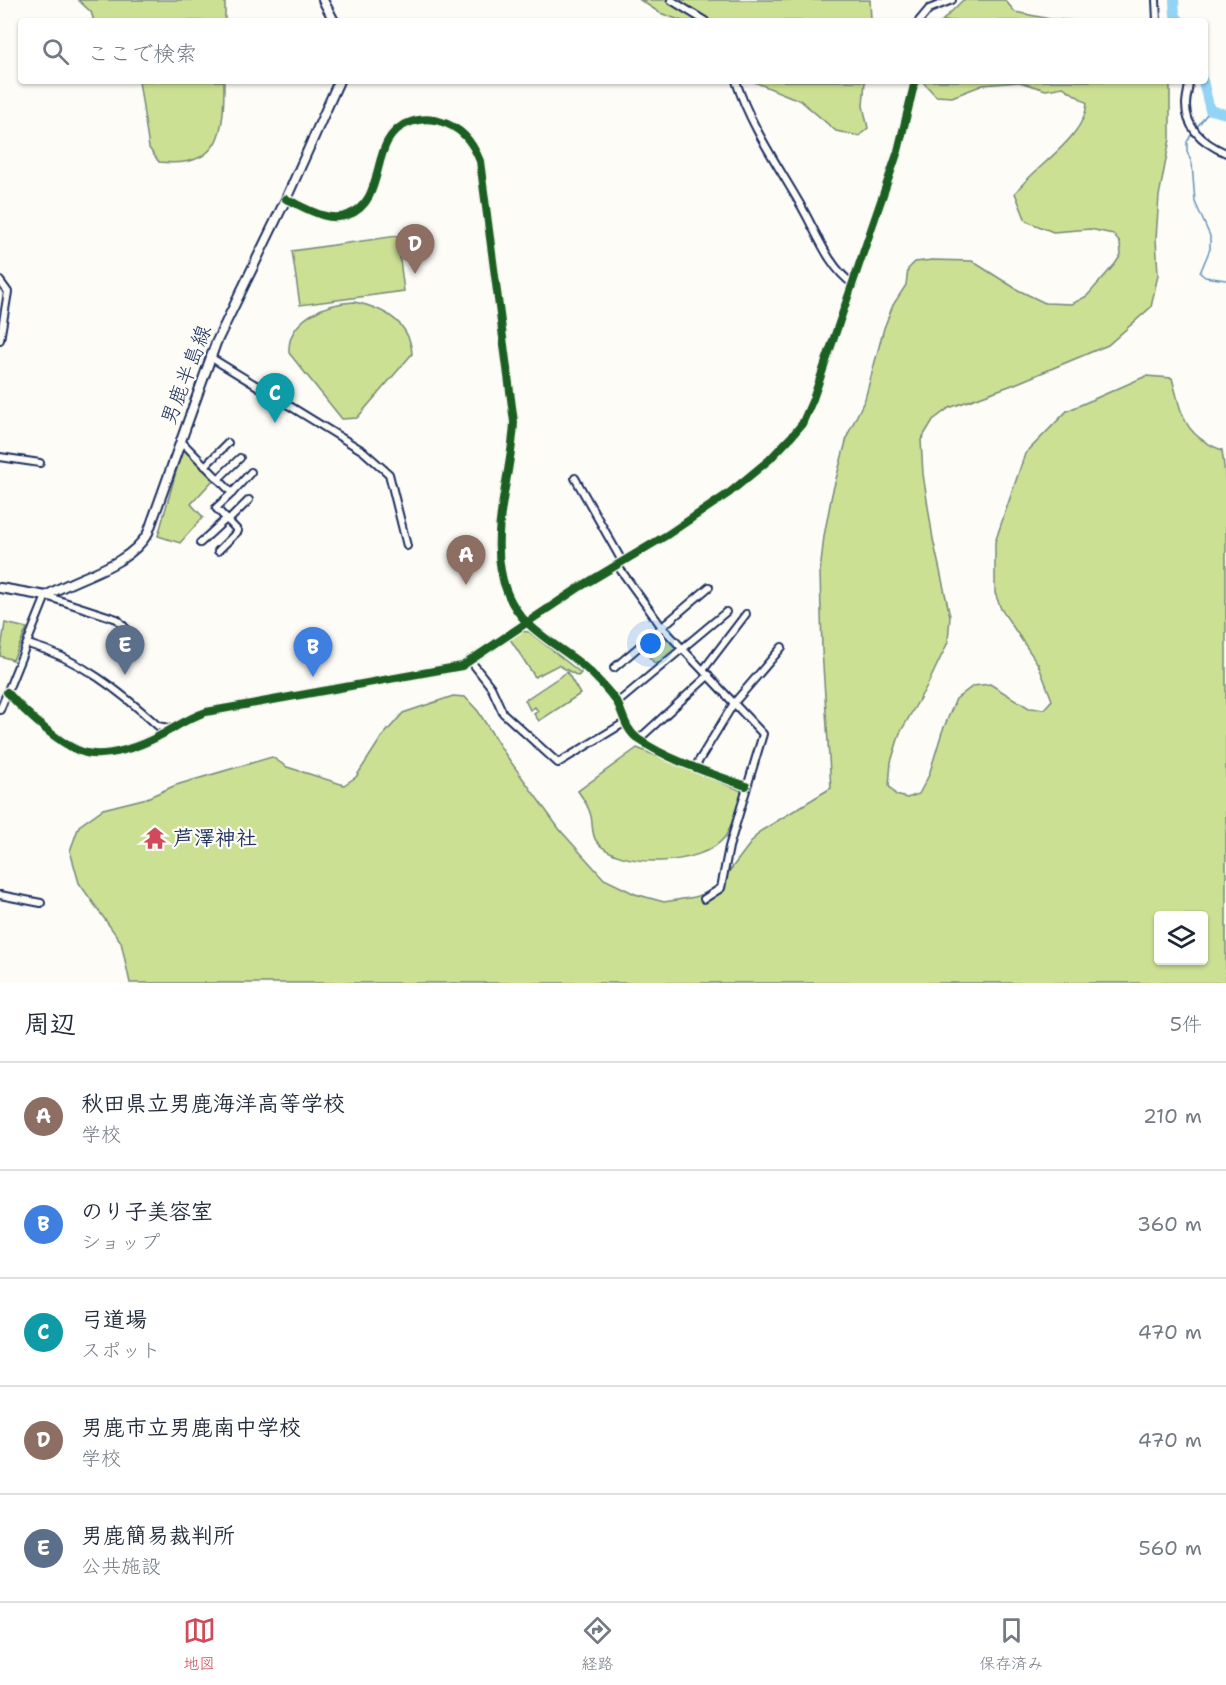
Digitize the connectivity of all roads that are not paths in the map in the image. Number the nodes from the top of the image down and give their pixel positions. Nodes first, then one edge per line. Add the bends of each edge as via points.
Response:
1 (323, 0) edge
2 (671, 0) edge
3 (952, 0) edge
4 (1156, 0) edge
5 (332, 18) edge
6 (700, 18) edge
7 (922, 18) edge
8 (1157, 18) edge
9 (338, 84) edge
10 (737, 84) edge
11 (914, 84) edge
12 (1189, 84) edge
13 (1226, 153) edge
14 (286, 199) junction
15 (0, 281) edge
16 (854, 284) junction
17 (0, 340) edge
18 (210, 357) junction
19 (180, 440) junction
20 (228, 443) dead end
21 (0, 457) edge
22 (240, 458) dead end
23 (40, 463) dead end
24 (205, 466) junction
25 (251, 472) dead end
26 (575, 478) dead end
27 (218, 479) junction
28 (231, 493) junction
29 (249, 500) dead end
30 (227, 520) junction
31 (200, 543) dead end
32 (407, 546) dead end
33 (218, 551) dead end
34 (620, 563) junction
35 (709, 586) dead end
36 (0, 588) edge
37 (46, 596) junction
38 (726, 612) dead end
39 (746, 614) dead end
40 (526, 624) junction
41 (661, 626) junction
42 (133, 636) dead end
43 (28, 644) junction
44 (782, 647) dead end
45 (684, 648) junction
46 (470, 660) junction
47 (614, 668) dead end
48 (704, 669) junction
49 (709, 675) junction
50 (7, 692) junction
51 (617, 703) junction
52 (734, 703) junction
53 (0, 710) edge
54 (624, 723) junction
55 (168, 728) junction
56 (639, 739) junction
57 (695, 767) junction
58 (746, 786) junction
59 (0, 895) edge
60 (704, 899) dead end
61 (41, 903) dead end

1 - 5 main road
2 - 6 street
3 - 7 street via 929,9
4 - 8 street
9 - 14 main road, 男鹿半島線
10 - 16 street via 783,178 831,258
11 - 16 street via 898,151
12 - 13 street via 1186,104 1190,126
14 - 18 main road, 男鹿半島線
14 - 40 street via 330,218 348,215 363,206 370,196 389,136 412,121 448,123 461,130 473,144 480,161 514,422 498,548 510,598
15 - 17 street via 8,292
16 - 34 street via 813,399 792,436 712,506
18 - 19 main road, 男鹿半島線
18 - 32 street via 384,466
19 - 24 street
19 - 37 main road, 男鹿半島線 via 148,533 140,545 119,560
20 - 24 street
21 - 23 street
22 - 27 street
24 - 27 street
25 - 28 street
26 - 34 street
27 - 28 street
28 - 30 street via 216,508
29 - 30 street
30 - 31 street
30 - 33 street via 238,531
34 - 40 street
34 - 41 street
35 - 41 street
36 - 37 main road
37 - 42 street via 117,618
37 - 43 street
38 - 45 street
39 - 48 street
40 - 46 street
40 - 51 street via 599,680
41 - 45 street
41 - 47 street
43 - 50 street
43 - 55 street via 91,673 120,692 158,726
44 - 52 street
45 - 48 street
45 - 51 street
46 - 54 street via 491,687 503,713 558,763
46 - 55 street via 462,666 418,676 206,712
48 - 49 street
49 - 52 street
49 - 56 street
50 - 53 street
50 - 55 street via 52,732 88,753 123,750 163,734
51 - 54 street
52 - 57 street
52 - 58 street via 763,734
54 - 56 street
56 - 57 street
57 - 58 street
58 - 60 street via 721,888
59 - 61 street

